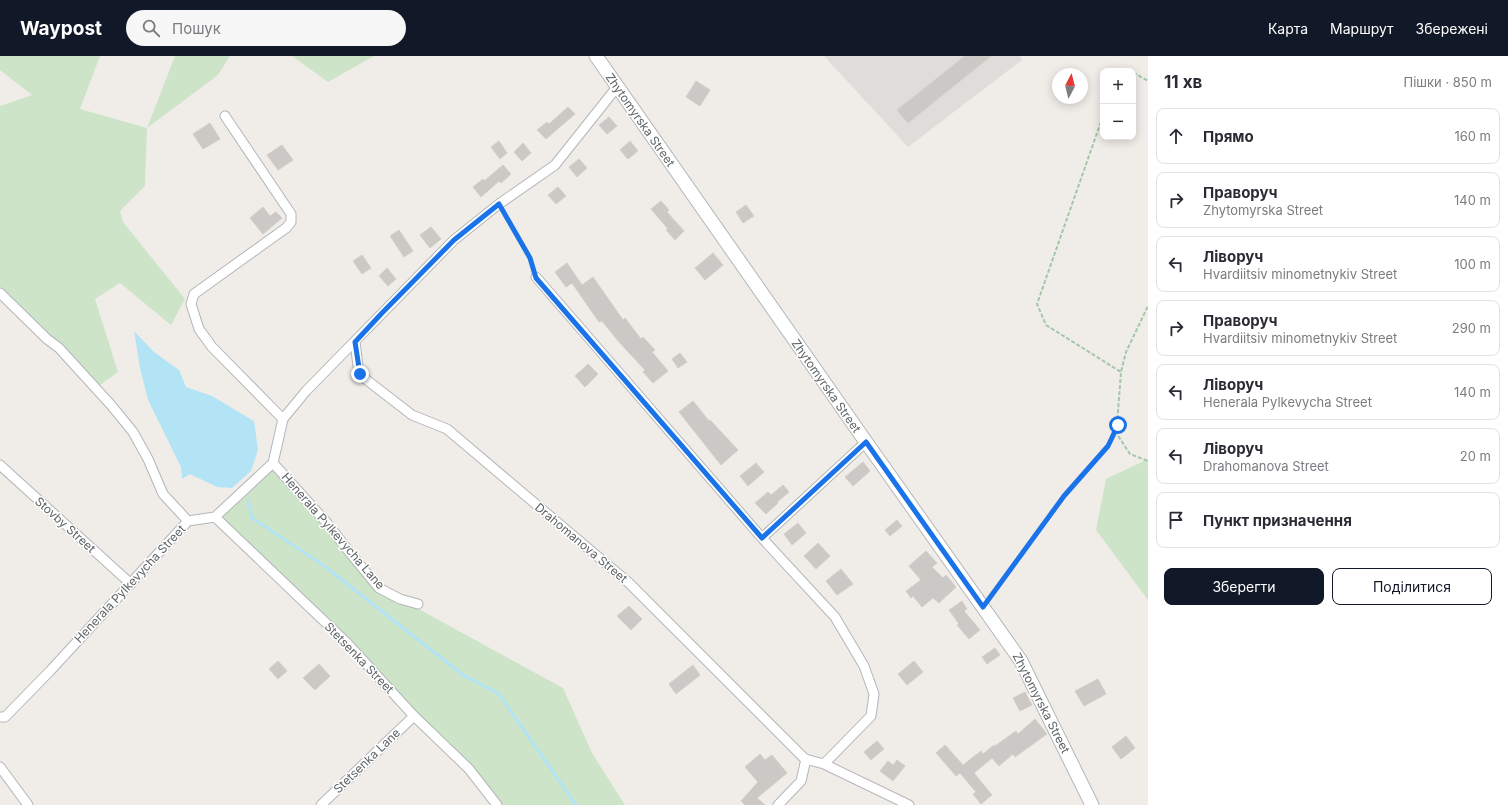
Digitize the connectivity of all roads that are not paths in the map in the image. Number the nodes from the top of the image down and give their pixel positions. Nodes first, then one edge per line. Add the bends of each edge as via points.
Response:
1 (596, 56) edge
2 (617, 87) junction
3 (225, 116) dead end
4 (536, 278) road end
5 (0, 293) edge
6 (355, 342) junction
7 (283, 419) junction
8 (866, 442) junction
9 (273, 463) junction
10 (0, 465) edge
11 (215, 517) junction
12 (188, 521) junction
13 (762, 538) junction
14 (130, 584) junction
15 (418, 604) dead end
16 (414, 716) junction
17 (2, 720) edge
18 (806, 759) junction
19 (824, 764) junction
20 (0, 768) edge
21 (329, 798) junction
22 (28, 805) edge
23 (321, 805) edge
24 (336, 805) edge
25 (497, 805) edge
26 (778, 805) edge
27 (909, 805) edge
28 (1092, 805) edge

1 - 2 main road, Zhytomyrska Street
2 - 6 street via 555,164 454,240
2 - 8 main road, Zhytomyrska Street
3 - 7 street via 292,214 291,222 194,294 191,304 199,329 212,347
4 - 13 street
5 - 12 street via 58,348 111,405 133,432 163,494
6 - 7 street via 306,391
6 - 18 street, Drahomanova Street via 360,374 412,415 447,429 629,583
7 - 9 street
8 - 13 street
8 - 28 main road, Zhytomyrska Street via 1021,661
9 - 11 street
9 - 15 street, Henerala Pylkevycha Lane via 327,523 380,588 400,599
10 - 14 street, Stovby Street
11 - 12 street, Henerala Pylkevycha Street
11 - 16 street, Stetsenka Street via 347,643
12 - 14 street, Henerala Pylkevycha Street
13 - 19 street via 835,617 864,666 874,694 871,716
14 - 17 street, Henerala Pylkevycha Street
16 - 21 street, Stetsenka Lane
16 - 25 street, Stetsenka Street via 469,769
18 - 19 street, Drahomanova Street
18 - 26 street via 801,781
19 - 27 street, Drahomanova Street
20 - 22 street
21 - 23 street, Stetsenka Lane
21 - 24 street

